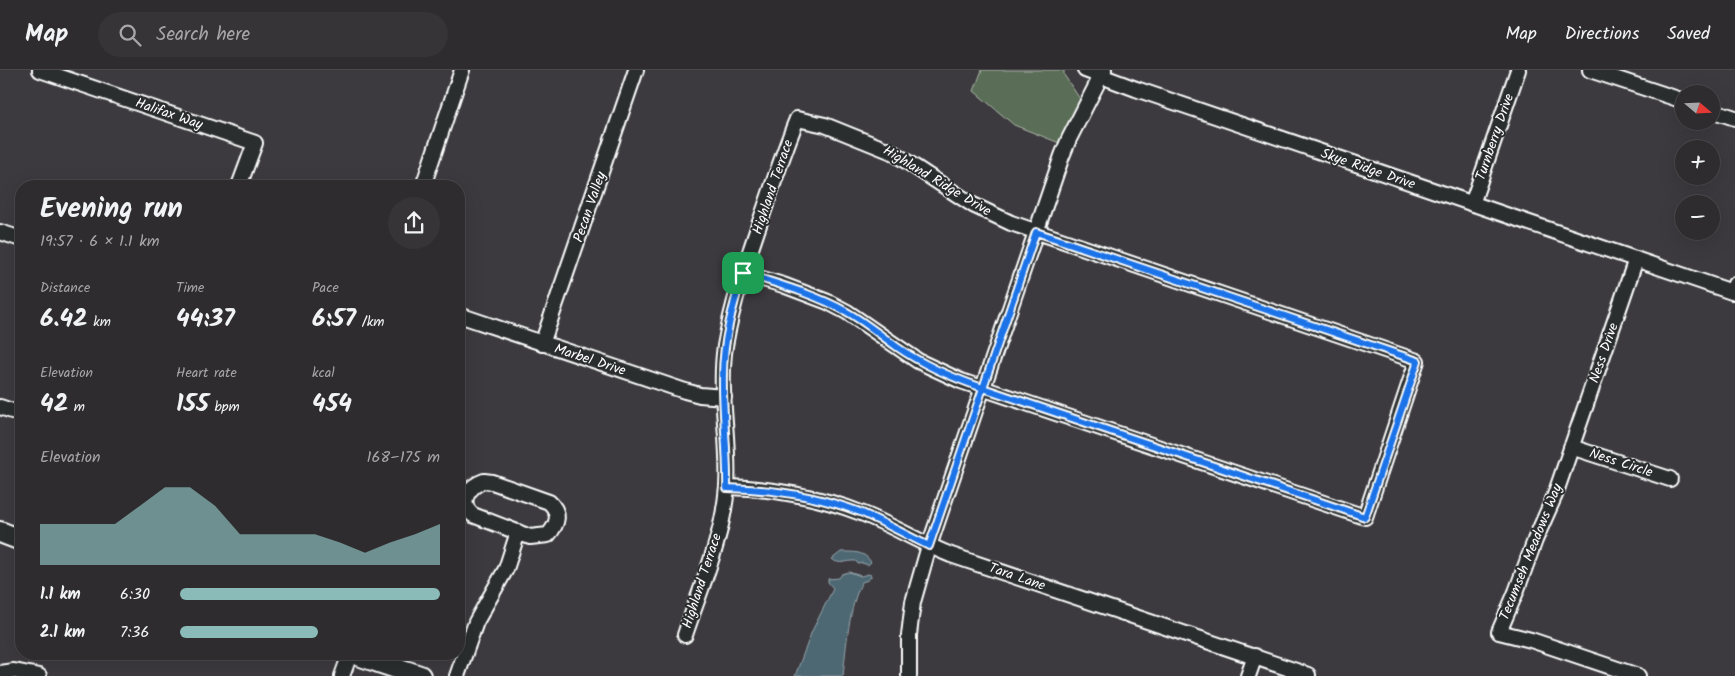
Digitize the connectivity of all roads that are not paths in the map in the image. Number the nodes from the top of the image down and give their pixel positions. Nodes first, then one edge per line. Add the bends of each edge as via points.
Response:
1 (40, 70) edge
2 (462, 70) edge
3 (636, 70) edge
4 (1085, 70) edge
5 (1518, 70) edge
6 (1590, 70) edge
7 (1103, 73) edge
8 (1675, 98) edge
9 (1720, 113) edge
10 (1735, 118) edge
11 (797, 119) joint
12 (241, 180) edge
13 (424, 180) edge
14 (1472, 204) junction
15 (0, 232) edge
16 (1036, 232) junction
17 (15, 237) edge
18 (1636, 259) junction
19 (743, 273) junction
20 (1735, 284) edge
21 (465, 317) edge
22 (542, 344) junction
23 (983, 388) junction
24 (724, 397) junction
25 (0, 407) edge
26 (15, 412) edge
27 (1571, 447) junction
28 (1670, 479) dead end
29 (727, 488) junction
30 (0, 532) edge
31 (518, 532) junction
32 (15, 538) edge
33 (929, 546) junction
34 (685, 636) dead end
35 (465, 653) edge
36 (1255, 656) junction
37 (348, 660) edge
38 (373, 660) edge
39 (463, 660) edge
40 (0, 673) edge
41 (1308, 675) dead end
42 (39, 676) edge
43 (342, 676) edge
44 (420, 676) edge
45 (457, 676) edge
46 (909, 676) edge
47 (1248, 676) edge
48 (1638, 676) edge

1 - 12 street, Halifax Way via 255,143
2 - 13 street
3 - 22 street, Pecan Valley
4 - 7 street, Skye Ridge Drive
5 - 14 street, Turnberry Drive
6 - 8 street
7 - 14 street, Skye Ridge Drive
7 - 16 street via 1069,139
9 - 10 street
11 - 16 street, Highland Ridge Drive via 825,125 892,152 973,205
11 - 19 street, Highland Terrace
14 - 18 street, Skye Ridge Drive
15 - 17 street
16 - 23 street
16 - 23 street, Highland Ridge Drive via 1418,361 1365,517
18 - 20 street, Skye Ridge Drive via 1732,292
18 - 27 street, Ness Drive
19 - 23 street via 828,302 848,312 918,361
19 - 24 street, Highland Terrace via 725,347
21 - 22 street, Marbel Drive
22 - 24 street, Marbel Drive via 685,391
23 - 33 street
24 - 29 street, Highland Terrace
25 - 26 street
27 - 28 street, Ness Circle
27 - 48 street, Tecumseh Meadows Way via 1499,632
29 - 33 street, Tara Lane via 782,493 847,508
29 - 34 street, Highland Terrace via 714,552
30 - 32 main road
31 - 31 street via 530,536 548,535 558,518 555,507 542,499 492,482 484,481 472,487 466,498 468,511 482,520
31 - 35 street via 508,564 476,622
33 - 36 street, Tara Lane
33 - 46 street via 913,602
36 - 41 street, Tara Lane
36 - 47 street
37 - 43 street
38 - 44 main road
39 - 45 street
40 - 42 street via 14,671

